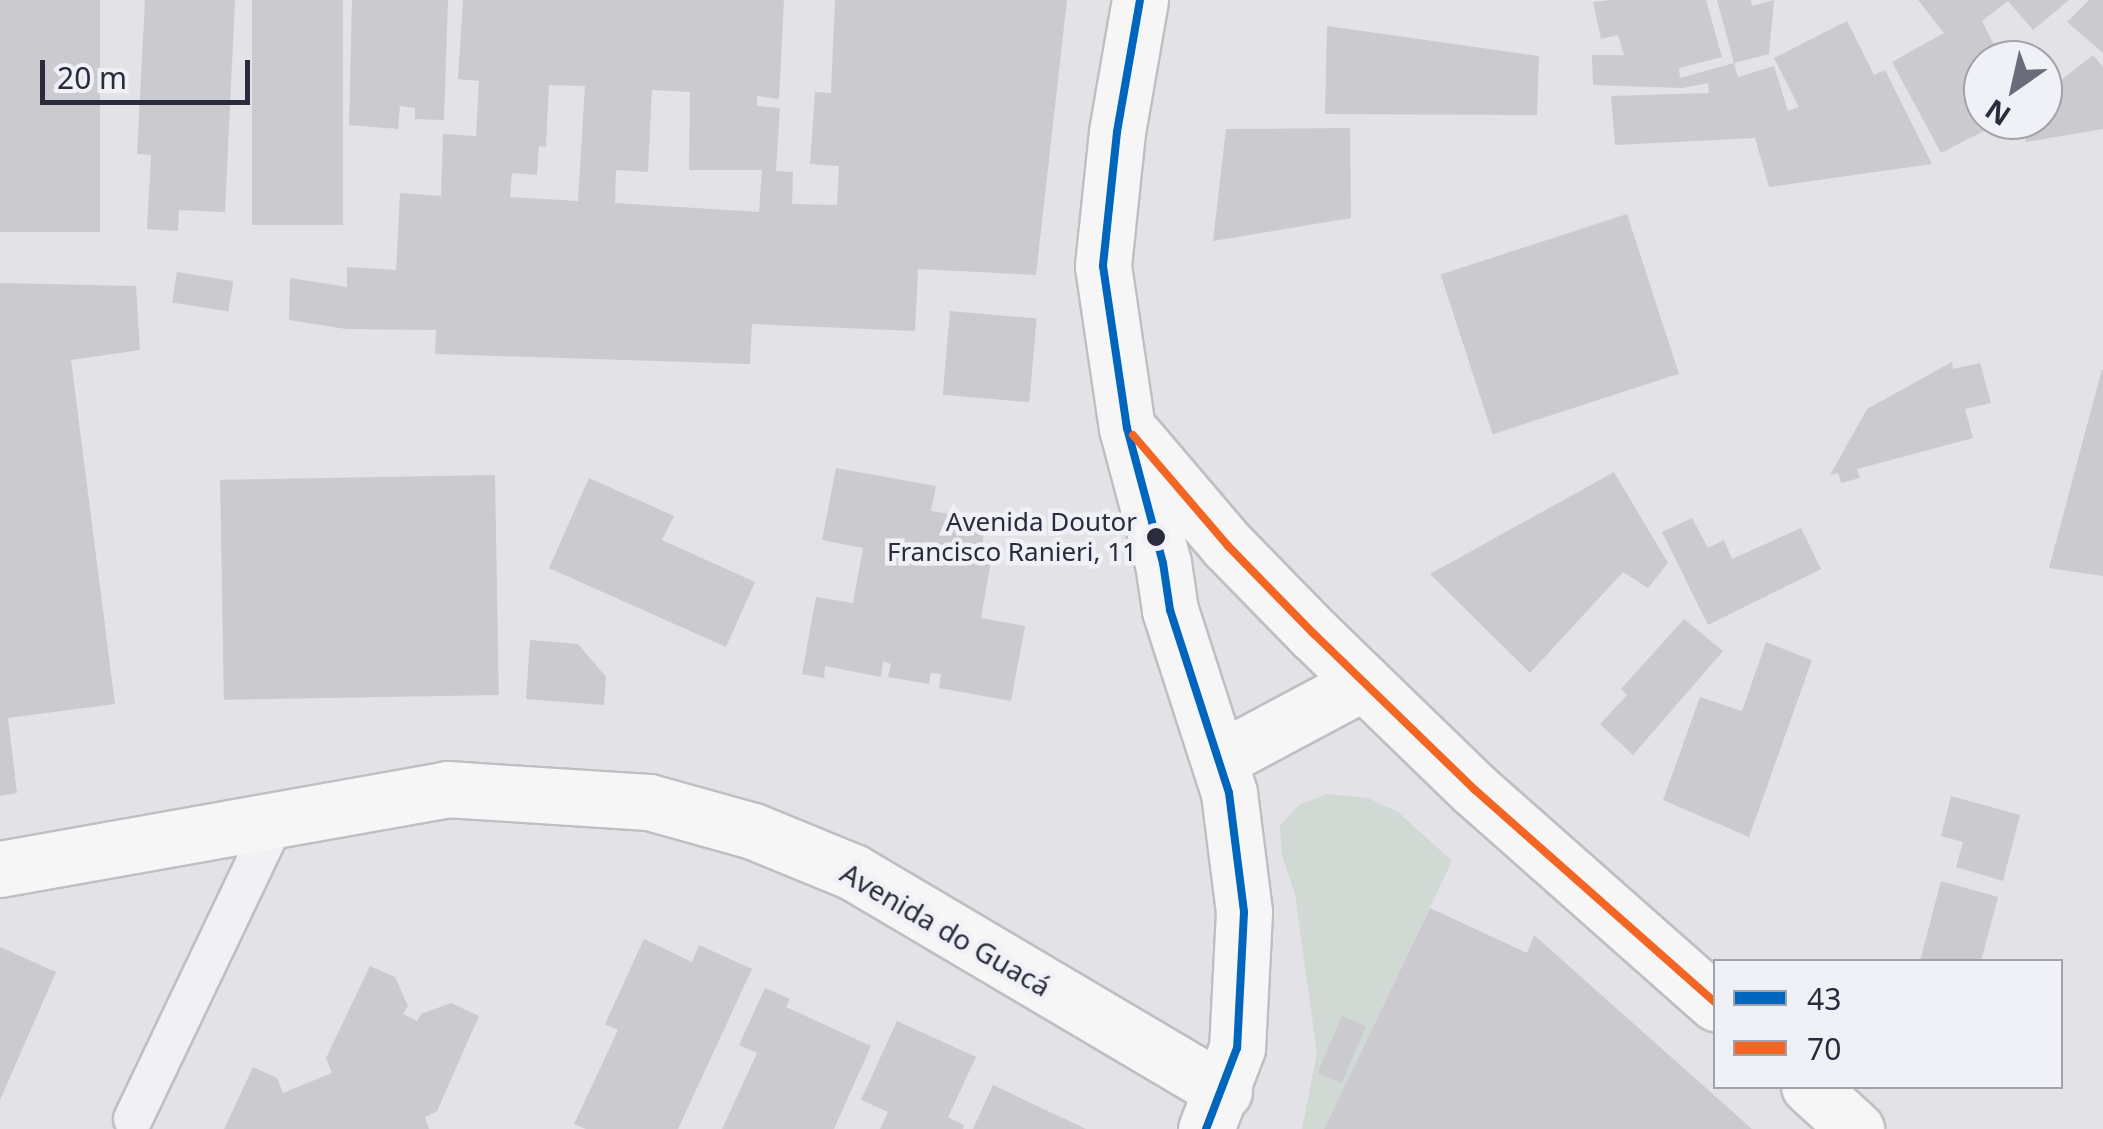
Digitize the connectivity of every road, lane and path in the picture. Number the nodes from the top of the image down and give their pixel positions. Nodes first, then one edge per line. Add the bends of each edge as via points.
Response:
1 (1140, 0) edge
2 (1128, 428) junction
3 (1364, 682) junction
4 (1220, 759) junction
5 (274, 822) junction
6 (0, 868) edge
7 (1713, 1000) edge
8 (1811, 1089) edge
9 (1215, 1110) edge
10 (133, 1119) dead end
11 (1856, 1129) edge

1 - 2 main road via 1116,132 1103,266
2 - 3 main road via 1228,546
2 - 4 main road via 1170,610
3 - 4 main road
3 - 7 main road
4 - 9 main road via 1244,912 1237,1048
5 - 6 main road, Avenida do Guacá
5 - 9 main road, Avenida do Guacá via 447,789 650,802 753,831 853,872
5 - 10 lane
8 - 11 main road

